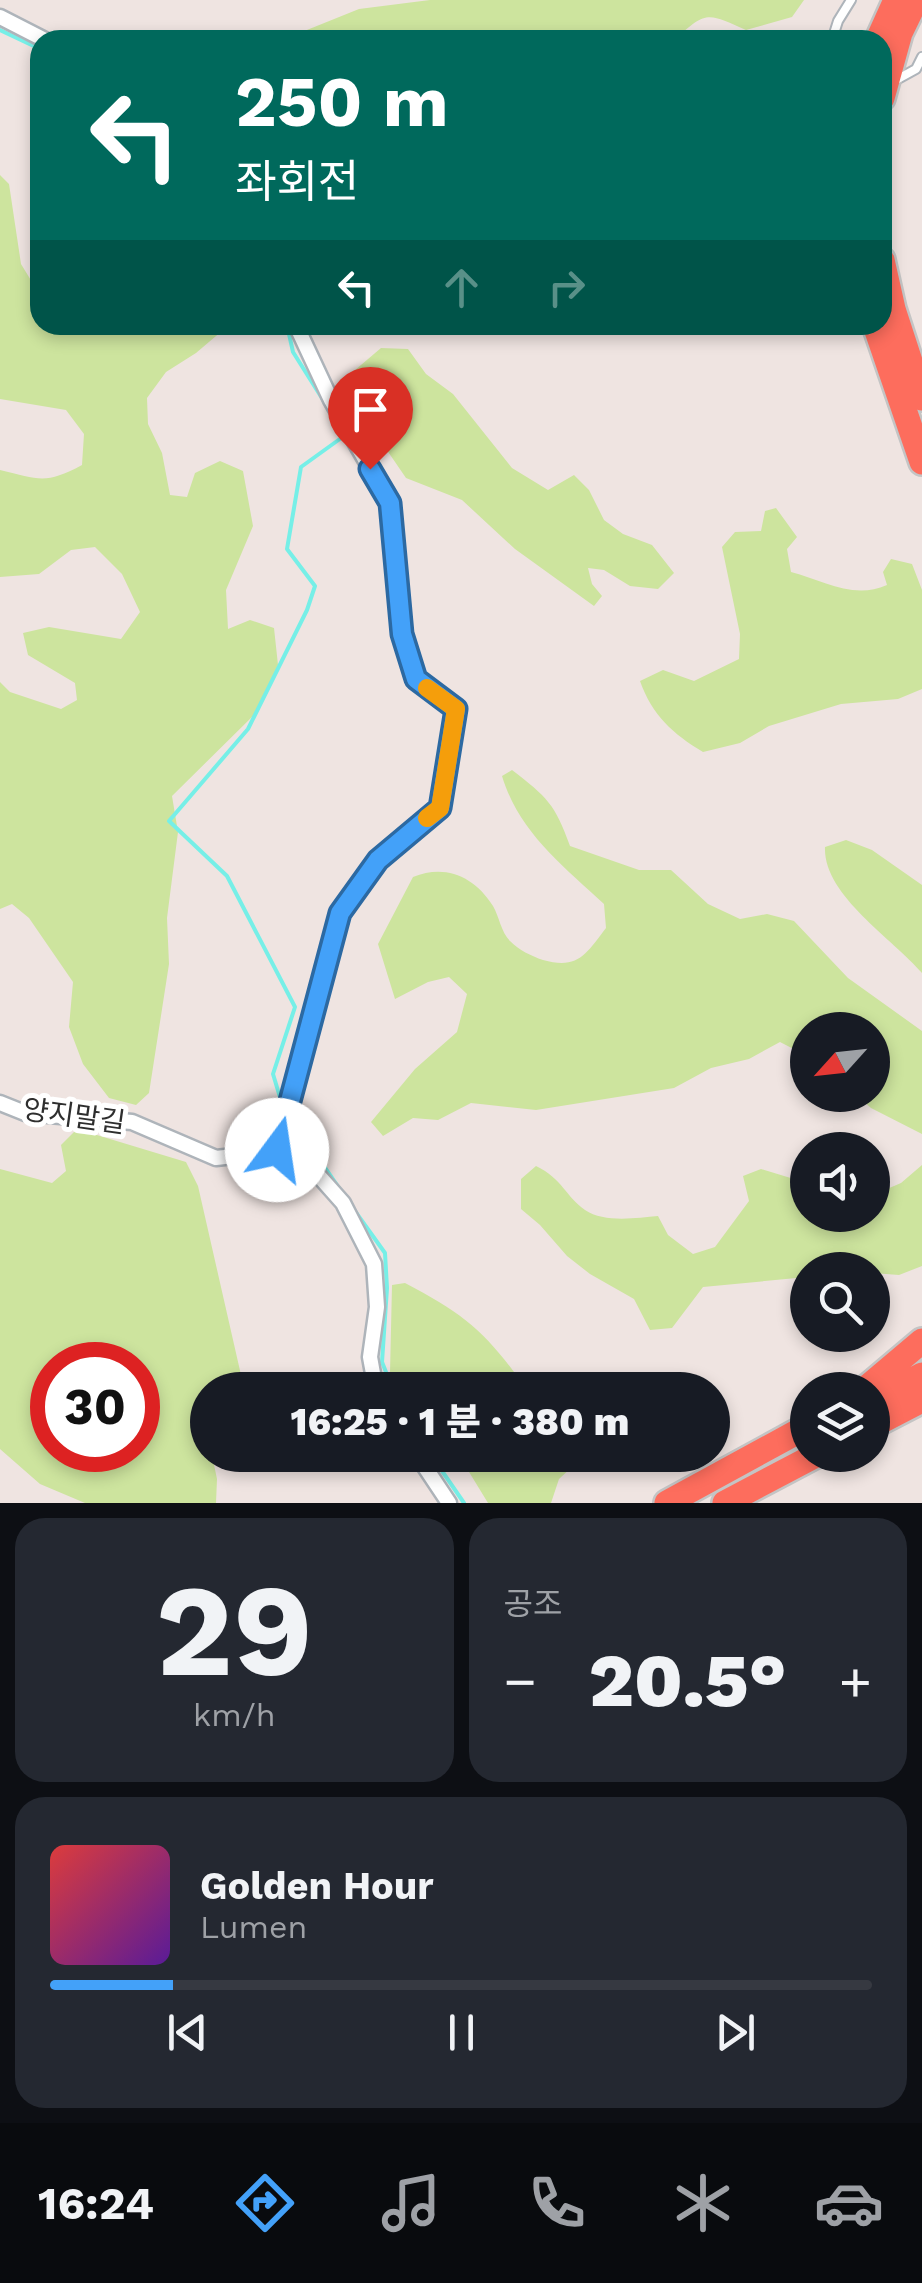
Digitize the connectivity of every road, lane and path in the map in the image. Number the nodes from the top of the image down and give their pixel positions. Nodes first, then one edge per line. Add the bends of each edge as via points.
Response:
1 (851, 0) edge
2 (896, 0) edge
3 (916, 0) edge
4 (0, 17) edge
5 (835, 30) edge
6 (882, 30) edge
7 (30, 32) edge
8 (922, 56) edge
9 (892, 74) edge
10 (892, 87) edge
11 (892, 305) edge
12 (301, 335) edge
13 (879, 335) edge
14 (922, 398) edge
15 (922, 462) edge
16 (0, 1103) edge
17 (277, 1150) junction
18 (922, 1341) edge
19 (373, 1372) edge
20 (885, 1372) edge
21 (922, 1375) edge
22 (890, 1392) edge
23 (922, 1400) edge
24 (890, 1417) edge
25 (790, 1436) edge
26 (790, 1447) edge
27 (790, 1469) edge
28 (428, 1472) edge
29 (449, 1503) edge
30 (667, 1503) edge
31 (685, 1503) edge
32 (725, 1503) edge

1 - 5 lane
2 - 6 highway
3 - 9 highway
4 - 7 street
8 - 10 lane
11 - 14 highway
12 - 17 street via 390,503 402,634 416,679 456,709 440,808 378,860 340,913
13 - 15 highway
16 - 17 street, 양지말길 via 25,1113 132,1122 216,1158
17 - 19 street via 295,1149 343,1203 374,1264
18 - 20 highway
21 - 22 highway
23 - 24 highway
25 - 30 highway
26 - 31 highway
27 - 32 highway
28 - 29 street

